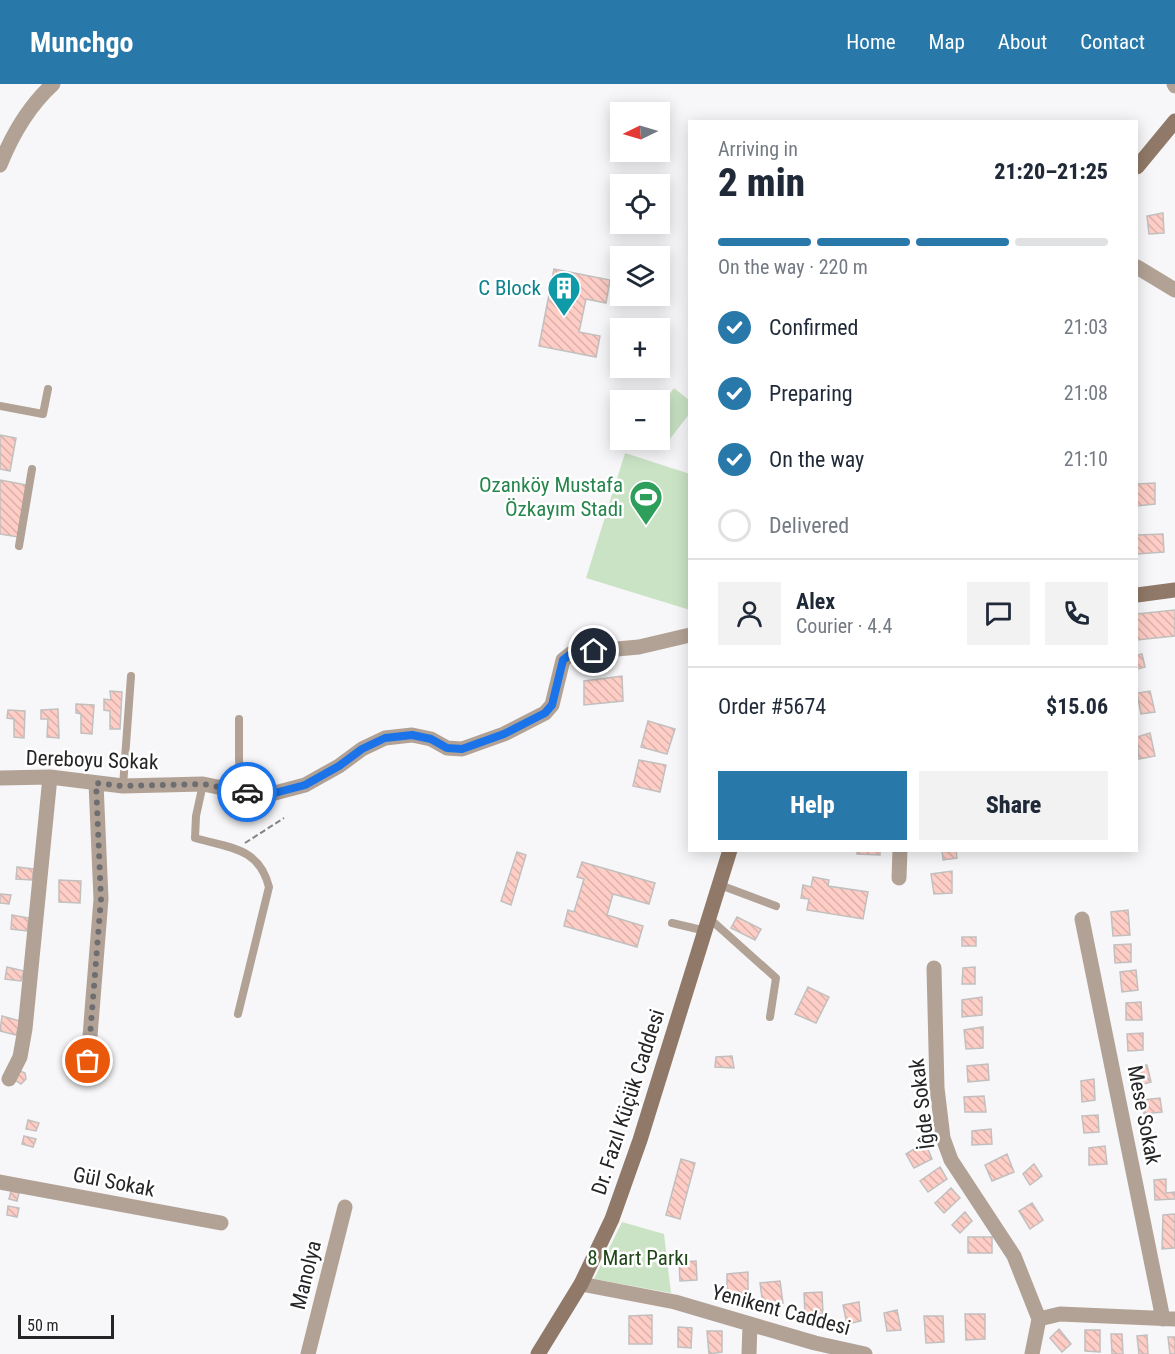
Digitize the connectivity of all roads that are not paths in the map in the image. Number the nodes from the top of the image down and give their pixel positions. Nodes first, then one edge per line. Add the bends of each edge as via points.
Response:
1 (53, 84) edge
2 (1175, 121) edge
3 (0, 165) edge
4 (1138, 166) edge
5 (1138, 268) edge
6 (1175, 290) edge
7 (48, 388) dead end
8 (0, 406) edge
9 (32, 469) dead end
10 (19, 546) dead end
11 (1174, 587) edge
12 (1138, 595) edge
13 (688, 635) edge
14 (131, 676) dead end
15 (239, 719) dead end
16 (50, 777) junction
17 (0, 778) edge
18 (96, 783) junction
19 (203, 784) junction
20 (123, 786) junction
21 (242, 792) junction
22 (729, 852) edge
23 (900, 852) edge
24 (899, 878) dead end
25 (720, 885) junction
26 (776, 906) dead end
27 (1082, 919) dead end
28 (672, 923) dead end
29 (708, 926) junction
30 (934, 968) dead end
31 (238, 1014) dead end
32 (770, 1017) dead end
33 (88, 1061) dead end
34 (9, 1079) dead end
35 (0, 1182) edge
36 (345, 1207) dead end
37 (221, 1223) dead end
38 (581, 1284) junction
39 (1039, 1319) junction
40 (1169, 1319) edge
41 (750, 1324) junction
42 (308, 1354) edge
43 (538, 1354) edge
44 (749, 1354) edge
45 (865, 1354) edge
46 (1032, 1354) edge

1 - 3 street via 25,117
2 - 4 street
5 - 6 street
7 - 8 lane via 43,414
9 - 10 lane
11 - 12 street
13 - 21 street, Dereboyu Sokak via 639,647 572,653 563,660 552,705 545,713 462,749 447,748 412,735 385,738 305,785 271,794
14 - 20 lane
15 - 21 lane
16 - 17 street, Dereboyu Sokak
16 - 18 street, Dereboyu Sokak
16 - 34 street via 25,1029 20,1057
18 - 20 street, Dereboyu Sokak
18 - 33 street via 101,899
19 - 20 street, Dereboyu Sokak
19 - 21 street, Dereboyu Sokak
19 - 31 lane via 195,838 247,853 266,873 269,887
22 - 25 street, Dr. Fazıl Küçük Caddesi
23 - 24 street
25 - 26 lane
25 - 29 street, Dr. Fazıl Küçük Caddesi
27 - 40 street, Mese Sokak
28 - 29 lane
29 - 32 lane via 776,978
29 - 38 street, Dr. Fazıl Küçük Caddesi via 612,1219
30 - 39 street, İĝde Sokak via 937,1088 943,1138 951,1160 1014,1256
35 - 37 street, Gül Sokak
36 - 42 street, Manolya
38 - 41 street, Yenikent Caddesi via 675,1302
38 - 43 street, Dr. Fazıl Küçük Caddesi
39 - 40 street via 1060,1314
39 - 46 street
41 - 44 street
41 - 45 street, Yenikent Caddesi

